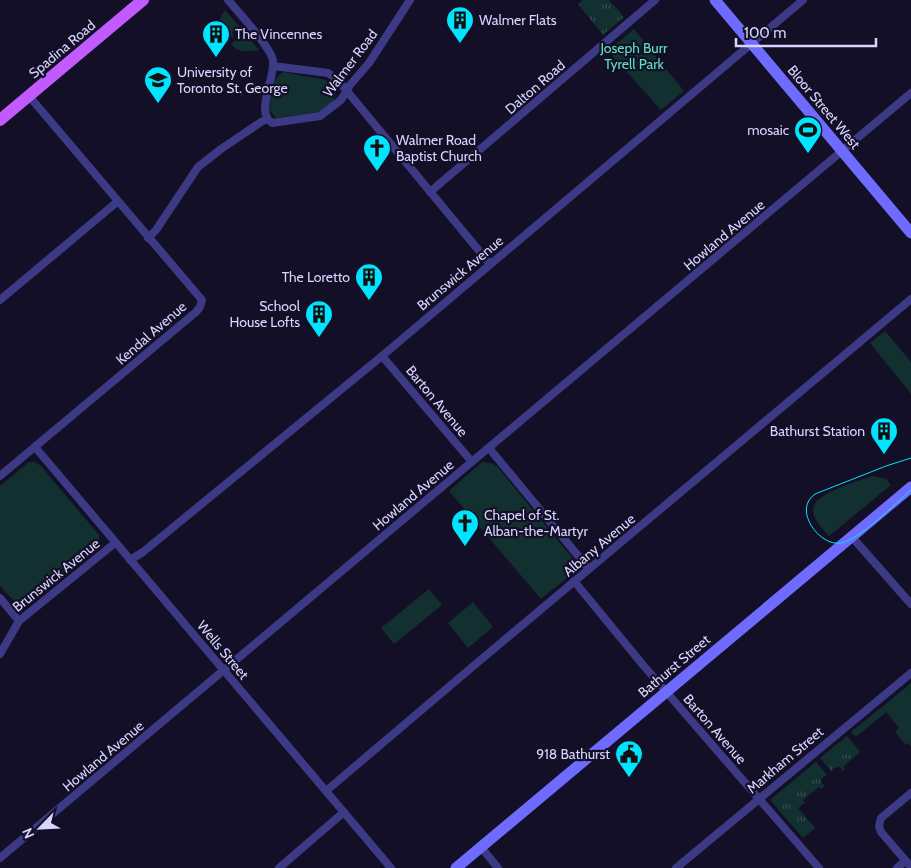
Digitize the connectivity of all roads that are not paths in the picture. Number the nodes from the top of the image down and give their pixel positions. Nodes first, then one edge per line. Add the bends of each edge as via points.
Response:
1 (144, 0) edge
2 (228, 0) edge
3 (410, 0) edge
4 (656, 0) edge
5 (715, 0) edge
6 (803, 0) edge
7 (752, 44) junction
8 (273, 66) junction
9 (347, 92) junction
10 (911, 93) edge
11 (29, 96) junction
12 (267, 119) junction
13 (0, 120) edge
14 (842, 151) junction
15 (430, 192) junction
16 (117, 202) junction
17 (911, 233) edge
18 (148, 238) junction
19 (490, 264) junction
20 (911, 299) edge
21 (0, 300) edge
22 (382, 356) junction
23 (35, 447) junction
24 (489, 448) junction
25 (472, 462) junction
26 (0, 476) edge
27 (911, 487) edge
28 (852, 537) junction
29 (115, 543) junction
30 (130, 560) junction
31 (588, 569) junction
32 (574, 581) junction
33 (0, 598) edge
34 (911, 604) edge
35 (19, 621) junction
36 (0, 654) edge
37 (224, 671) junction
38 (911, 673) edge
39 (666, 692) junction
40 (326, 791) junction
41 (911, 793) edge
42 (758, 798) junction
43 (344, 812) junction
44 (480, 847) junction
45 (0, 858) edge
46 (905, 861) junction
47 (911, 867) edge
48 (279, 868) edge
49 (391, 868) edge
50 (456, 868) edge
51 (498, 868) edge
52 (676, 868) edge
53 (819, 868) edge
54 (897, 868) edge

1 - 11 main road, Spadina Road
2 - 8 street via 271,52
3 - 9 street, Walmer Road
4 - 15 street, Dalton Road
5 - 7 main road, Bloor Street West
6 - 7 street, Brunswick Avenue
7 - 14 main road, Bloor Street West
7 - 19 street, Brunswick Avenue
8 - 9 street via 328,73
8 - 12 street via 264,111
9 - 12 street, Walmer Road via 320,116 272,123
9 - 15 street
10 - 14 street, Howland Avenue
11 - 13 main road, Spadina Road
11 - 16 street, Kendal Avenue
12 - 18 street via 198,167
14 - 17 main road, Bloor Street West
14 - 24 street, Howland Avenue
15 - 19 street
16 - 18 street, Kendal Avenue
16 - 21 street
18 - 23 street, Kendal Avenue via 201,298 200,307
19 - 22 street, Brunswick Avenue
20 - 31 street, Albany Avenue
22 - 25 street, Barton Avenue
22 - 30 street, Brunswick Avenue
23 - 26 street, Kendal Avenue
23 - 29 street, Wells Street
24 - 25 street, Howland Avenue
24 - 31 street
25 - 37 street, Howland Avenue
27 - 28 main road, Bathurst Street
28 - 34 street
28 - 39 main road, Bathurst Street
29 - 30 street, Wells Street
29 - 35 street, Brunswick Avenue
30 - 37 street, Wells Street
31 - 32 street, Albany Avenue
32 - 39 street, Barton Avenue
32 - 40 street, Albany Avenue
33 - 35 street
35 - 36 street, Brunswick Avenue
37 - 40 street, Wells Street
37 - 45 street, Howland Avenue
38 - 42 street, Markham Street
39 - 42 street, Barton Avenue
39 - 44 main road, Bathurst Street
40 - 43 street, Wells Street
41 - 46 street via 880,822 881,832
42 - 52 street, Markham Street
42 - 53 street, Barton Avenue
43 - 48 street
43 - 49 street, Wells Street
44 - 50 main road, Bathurst Street
44 - 51 street
46 - 47 street
46 - 54 street

